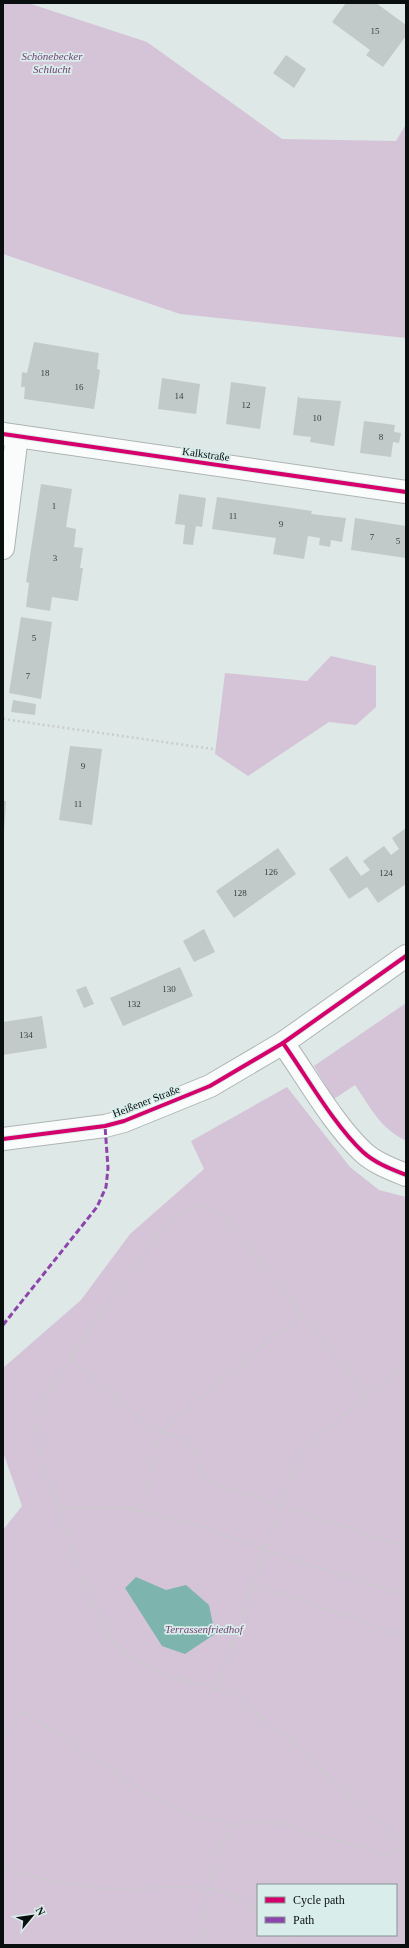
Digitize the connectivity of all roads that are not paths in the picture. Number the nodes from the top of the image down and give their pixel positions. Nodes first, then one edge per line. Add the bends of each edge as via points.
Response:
1 (10, 435) edge
2 (406, 492) edge
3 (3, 548) edge
4 (406, 956) edge
5 (283, 1043) junction
6 (3, 1139) edge
7 (406, 1174) edge

1 - 2 street, Kalkstraße
1 - 3 street
4 - 5 street, Heißener Straße
5 - 6 street, Heißener Straße via 210,1086 124,1121 106,1126
5 - 7 street via 337,1121 363,1152 385,1166

